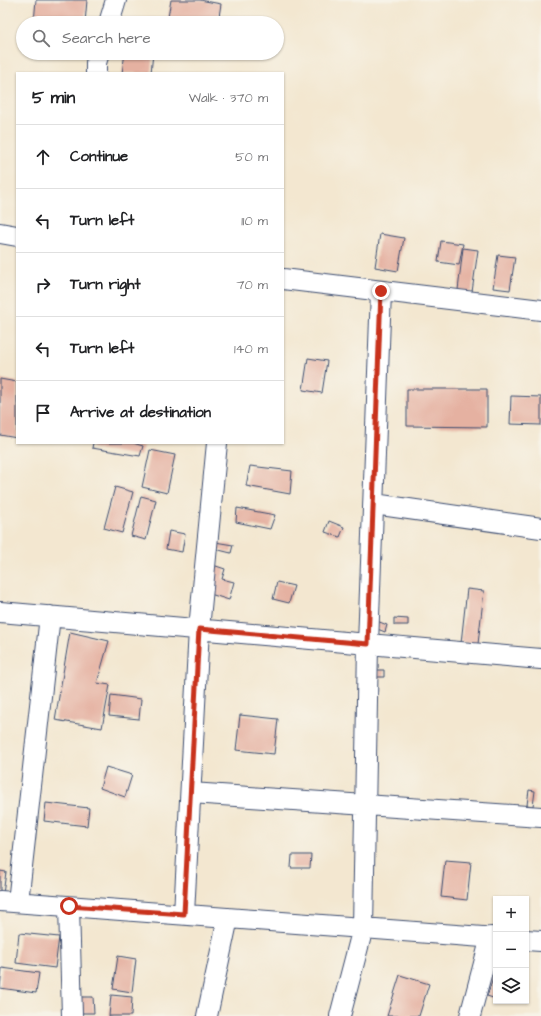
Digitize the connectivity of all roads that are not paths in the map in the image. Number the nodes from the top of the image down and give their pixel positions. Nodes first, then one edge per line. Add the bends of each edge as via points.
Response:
1 (116, 0) edge
2 (111, 16) edge
3 (97, 60) edge
4 (96, 72) edge
5 (0, 233) edge
6 (16, 236) edge
7 (284, 279) edge
8 (381, 291) junction
9 (541, 310) edge
10 (217, 444) edge
11 (374, 504) junction
12 (541, 528) edge
13 (0, 612) edge
14 (50, 616) junction
15 (199, 629) junction
16 (368, 644) junction
17 (541, 659) edge
18 (191, 793) junction
19 (366, 805) junction
20 (541, 817) edge
21 (9, 902) edge
22 (69, 906) junction
23 (184, 914) junction
24 (228, 918) junction
25 (363, 928) junction
26 (493, 938) edge
27 (529, 940) edge
28 (493, 941) edge
29 (541, 941) edge
30 (72, 1016) edge
31 (207, 1016) edge
32 (340, 1016) edge
33 (470, 1016) edge

1 - 2 street
3 - 4 street
5 - 6 street
7 - 8 street
8 - 9 street
8 - 11 street
10 - 15 street
11 - 12 street
11 - 16 street
13 - 14 street
14 - 15 street
14 - 21 street
15 - 16 street
15 - 18 street
16 - 17 street
16 - 19 street
18 - 19 street
18 - 23 street
19 - 20 street
19 - 25 street
21 - 22 street
22 - 23 street
22 - 30 street
23 - 24 street
24 - 25 street
24 - 31 street
25 - 26 street
25 - 32 street
27 - 29 street
28 - 33 street

